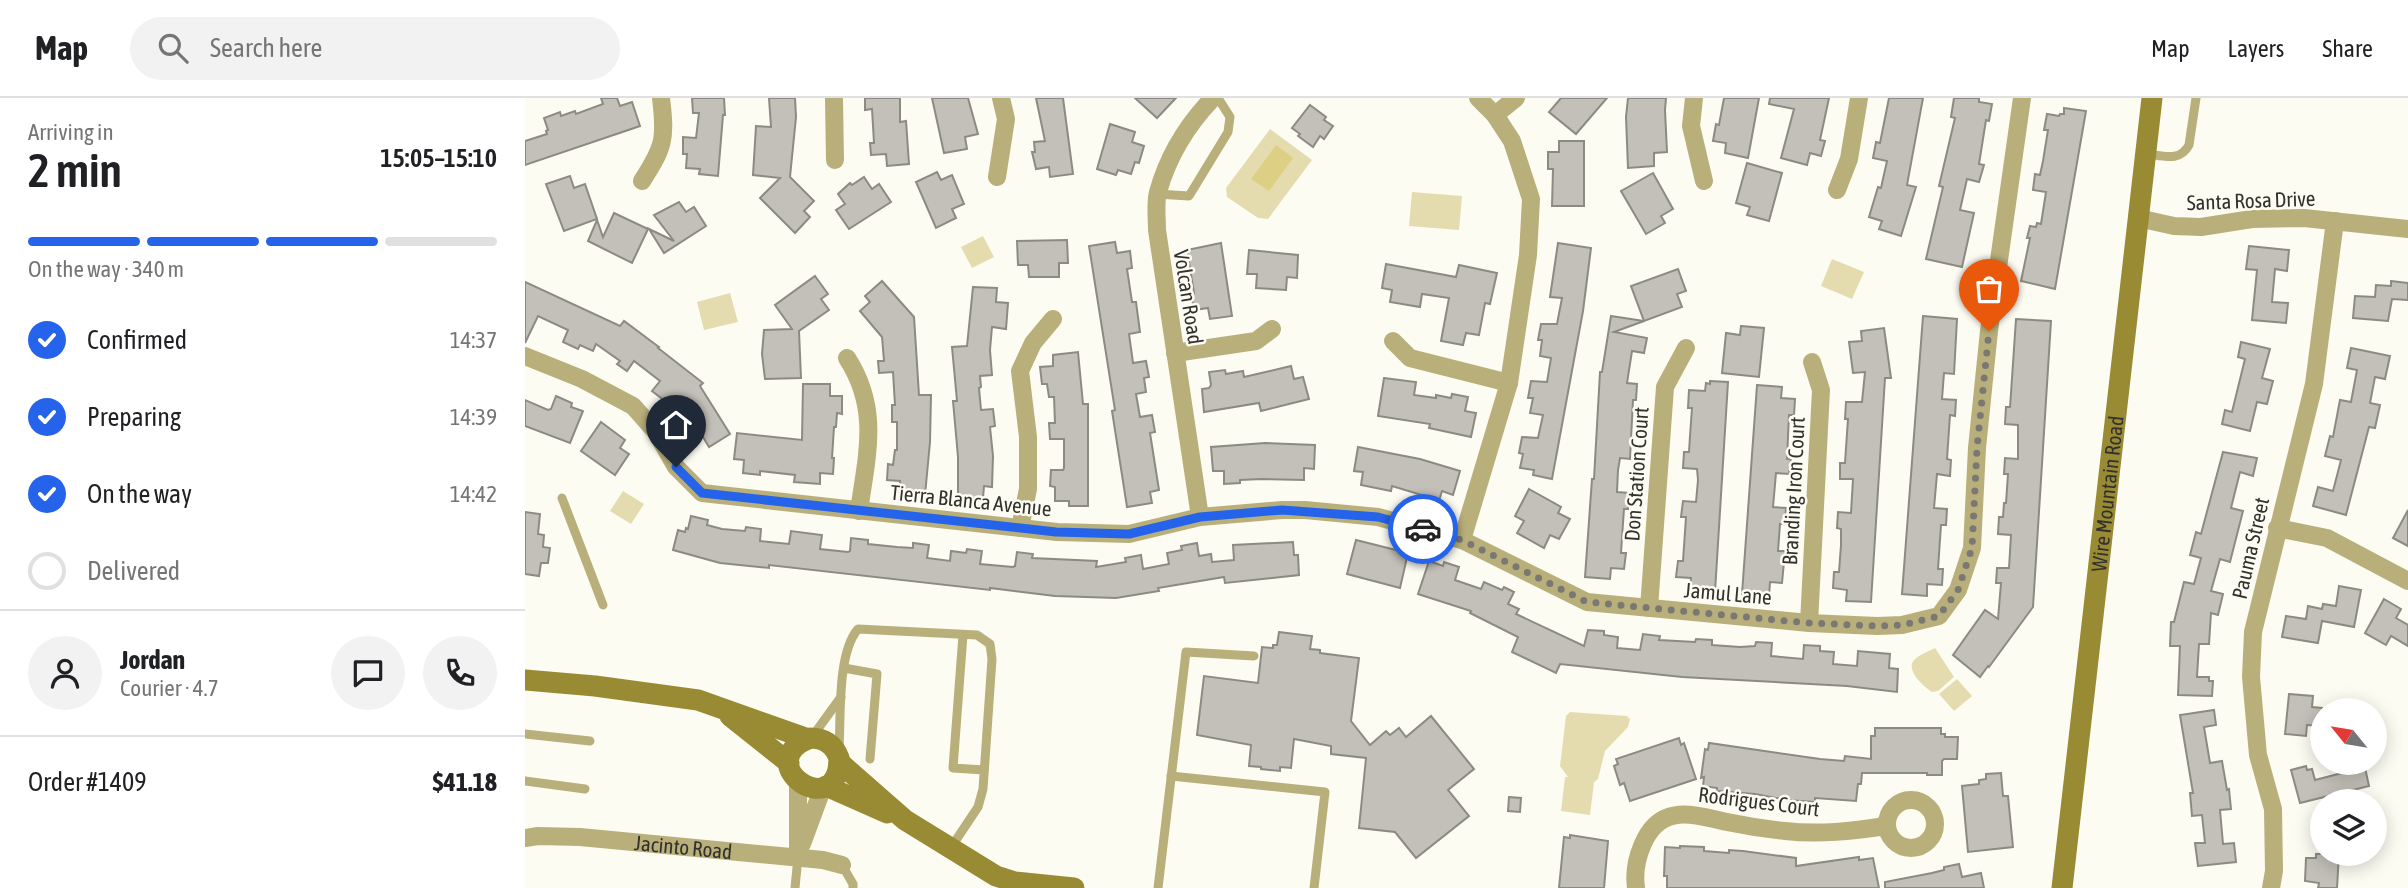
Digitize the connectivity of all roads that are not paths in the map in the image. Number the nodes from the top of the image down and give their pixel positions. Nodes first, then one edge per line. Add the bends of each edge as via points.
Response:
1 (661, 98) edge
2 (834, 98) edge
3 (1001, 98) edge
4 (1215, 98) edge
5 (1478, 98) edge
6 (1516, 98) edge
7 (1695, 98) edge
8 (1859, 98) edge
9 (2022, 98) edge
10 (2152, 98) edge
11 (2196, 98) edge
12 (1495, 115) junction
13 (2146, 154) junction
14 (835, 160) dead end
15 (997, 177) dead end
16 (642, 181) dead end
17 (1704, 181) dead end
18 (1837, 190) dead end
19 (1157, 194) junction
20 (2139, 218) junction
21 (2335, 221) junction
22 (2408, 229) edge
23 (1053, 319) dead end
24 (1272, 329) dead end
25 (1393, 341) dead end
26 (1686, 348) dead end
27 (1175, 354) junction
28 (525, 355) edge
29 (847, 358) dead end
30 (1812, 362) dead end
31 (1509, 383) junction
32 (562, 498) dead end
33 (859, 511) junction
34 (1200, 517) junction
35 (1020, 528) junction
36 (2277, 528) junction
37 (1462, 540) junction
38 (2408, 581) edge
39 (603, 605) dead end
40 (1649, 608) junction
41 (1809, 623) junction
42 (963, 635) junction
43 (1254, 656) dead end
44 (844, 668) junction
45 (525, 680) edge
46 (842, 696) junction
47 (723, 710) junction
48 (525, 734) edge
49 (809, 739) junction
50 (590, 741) dead end
51 (839, 760) junction
52 (870, 760) dead end
53 (789, 763) junction
54 (984, 770) junction
55 (1171, 776) junction
56 (525, 781) edge
57 (798, 782) junction
58 (824, 786) junction
59 (585, 789) dead end
60 (905, 820) junction
61 (1887, 826) dead end
62 (525, 838) edge
63 (949, 850) junction
64 (798, 857) junction
65 (842, 865) joint
66 (1014, 885) edge
67 (795, 888) edge
68 (853, 888) edge
69 (1074, 888) edge
70 (1158, 888) edge
71 (1314, 888) edge
72 (1636, 888) edge
73 (2062, 888) edge
74 (2271, 888) edge

1 - 16 street via 660,153
2 - 14 street
3 - 15 street via 1006,119
4 - 19 street, Volcan Road via 1193,119 1175,148
4 - 19 lane via 1230,117 1228,132 1189,196
5 - 12 street
6 - 12 street
7 - 17 street via 1691,126
8 - 18 street via 1849,159
9 - 41 street, Jamul Lane via 1989,331 1972,548 1958,590 1939,616 1902,625
10 - 13 street, Wire Mountain Road
11 - 13 lane via 2186,152 2172,157
12 - 31 street via 1512,141 1531,200 1528,255
13 - 20 street, Wire Mountain Road
19 - 27 street, Volcan Road via 1157,230
20 - 21 street, Santa Rosa Drive via 2201,227 2252,219
20 - 73 street, Wire Mountain Road
21 - 22 street, Santa Rosa Drive
21 - 36 street, Pauma Street via 2314,384
23 - 35 street via 1033,343 1020,371 1028,437 1028,489
24 - 27 street via 1256,341
25 - 31 street via 1410,358
26 - 40 street, Don Station Court via 1665,387
27 - 34 street, Volcan Road
28 - 33 street, Tierra Blanca Avenue via 633,406 656,432 676,467 702,493
29 - 33 street via 860,378 869,418
30 - 41 street, Branding Iron Court via 1821,390
31 - 37 street
32 - 39 lane
33 - 35 street, Tierra Blanca Avenue
34 - 35 street, Tierra Blanca Avenue via 1129,534
34 - 37 street, Tierra Blanca Avenue via 1282,510 1341,513 1378,517
36 - 38 street via 2327,538
36 - 74 street, Pauma Street via 2253,632 2251,677 2258,755 2273,809
37 - 40 street, Jamul Lane via 1587,602
40 - 41 street, Jamul Lane
42 - 44 lane via 858,629 851,637
42 - 54 lane via 977,635 990,644
42 - 54 lane via 953,768
43 - 55 lane via 1186,652
44 - 46 lane
44 - 52 lane via 877,674
45 - 47 street via 698,700
46 - 49 lane
46 - 51 lane
47 - 49 street
47 - 53 street
48 - 50 lane
49 - 51 street via 831,744
49 - 53 street via 795,747
51 - 58 street via 837,774
51 - 60 street
53 - 57 street
54 - 63 lane via 978,807
55 - 70 lane
55 - 71 lane via 1325,792
56 - 59 lane
57 - 58 street via 809,788
57 - 64 street
58 - 60 street
58 - 64 street
60 - 63 street
61 - 72 street, Rodrigues Court via 1837,833 1786,831 1679,814 1657,821 1646,836 1637,860
62 - 64 street, Jacinto Road via 580,837
63 - 66 street
64 - 65 street, Jacinto Road
64 - 67 lane
65 - 68 lane
66 - 69 street

